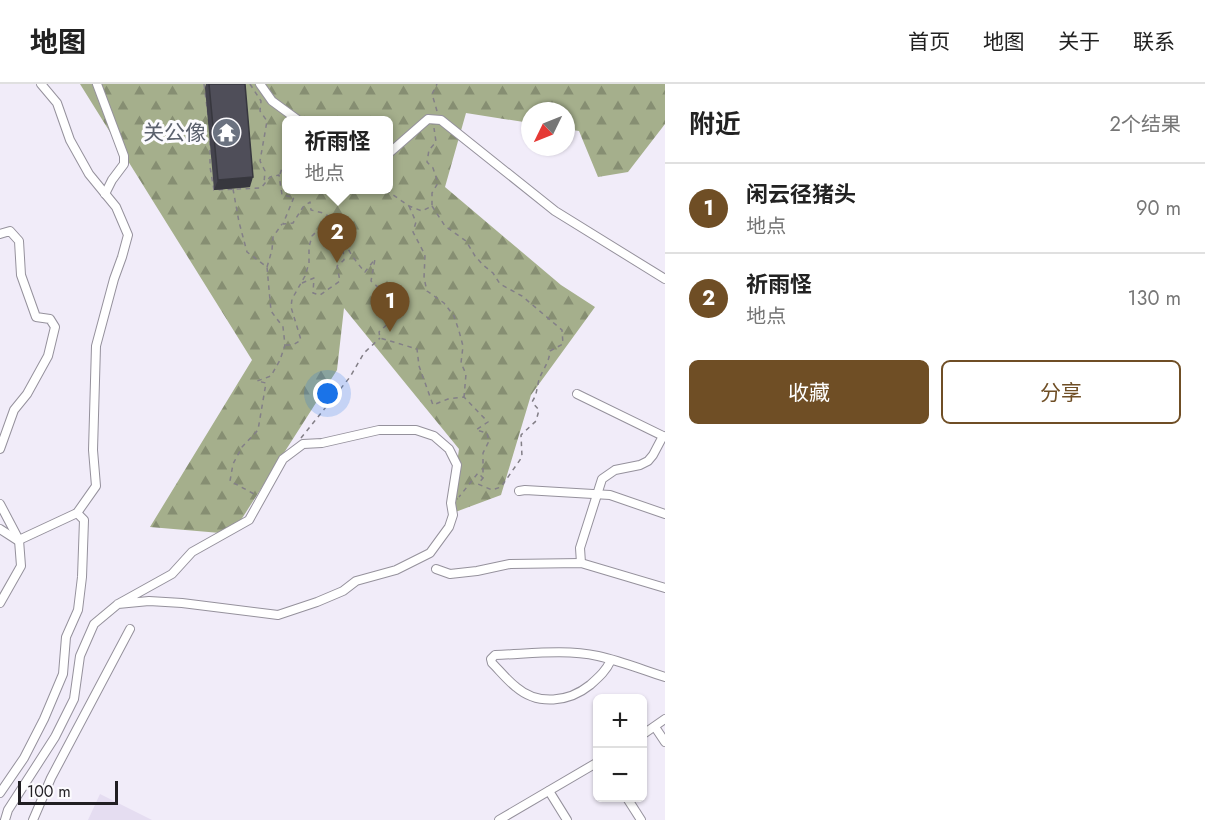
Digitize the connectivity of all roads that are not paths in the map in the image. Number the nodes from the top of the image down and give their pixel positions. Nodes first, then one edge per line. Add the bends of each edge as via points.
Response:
1 (41, 84) edge
2 (97, 84) edge
3 (260, 84) edge
4 (293, 116) edge
5 (393, 150) edge
6 (105, 194) junction
7 (0, 234) edge
8 (665, 279) edge
9 (577, 394) dead end
10 (664, 437) edge
11 (0, 448) edge
12 (519, 491) dead end
13 (597, 494) junction
14 (0, 504) edge
15 (77, 513) junction
16 (665, 514) edge
17 (0, 529) edge
18 (19, 540) junction
19 (581, 563) junction
20 (436, 569) dead end
21 (665, 588) edge
22 (0, 603) edge
23 (118, 604) junction
24 (130, 628) dead end
25 (611, 660) junction
26 (665, 677) edge
27 (665, 719) edge
28 (655, 727) junction
29 (647, 732) edge
30 (665, 742) edge
31 (593, 764) edge
32 (549, 791) junction
33 (0, 793) edge
34 (630, 802) edge
35 (5, 820) edge
36 (33, 820) edge
37 (501, 820) edge
38 (567, 820) edge
39 (641, 820) edge

1 - 6 street via 57,103 70,140
2 - 6 street via 124,156 124,164
3 - 4 street via 272,101
5 - 8 street via 428,119 441,120 555,211
6 - 15 street via 116,207 128,235 96,346 96,486
7 - 11 street via 10,231 19,241 21,275 36,317 50,319 55,327 48,356 14,410
9 - 10 street
10 - 13 street via 648,460 608,473
12 - 13 street
13 - 16 street
13 - 19 street via 580,548
14 - 18 street
15 - 18 street
15 - 33 street via 84,520 82,577 78,610 66,638 63,674 29,748
17 - 18 street
18 - 22 street via 21,566
19 - 20 street via 510,564 450,574
19 - 21 street
23 - 23 street via 172,574 192,552 249,520 283,459 303,444 379,430 416,430 434,436 449,449 457,465 453,516 430,553 396,570 356,581 318,602 278,615 182,603
23 - 35 street via 94,624 80,656 74,699
24 - 36 street
25 - 25 street via 566,653 491,658 517,689 557,700 585,689 603,674
25 - 26 street
27 - 28 street
28 - 29 street
28 - 30 street
31 - 32 street
32 - 37 street
32 - 38 street
34 - 39 street

